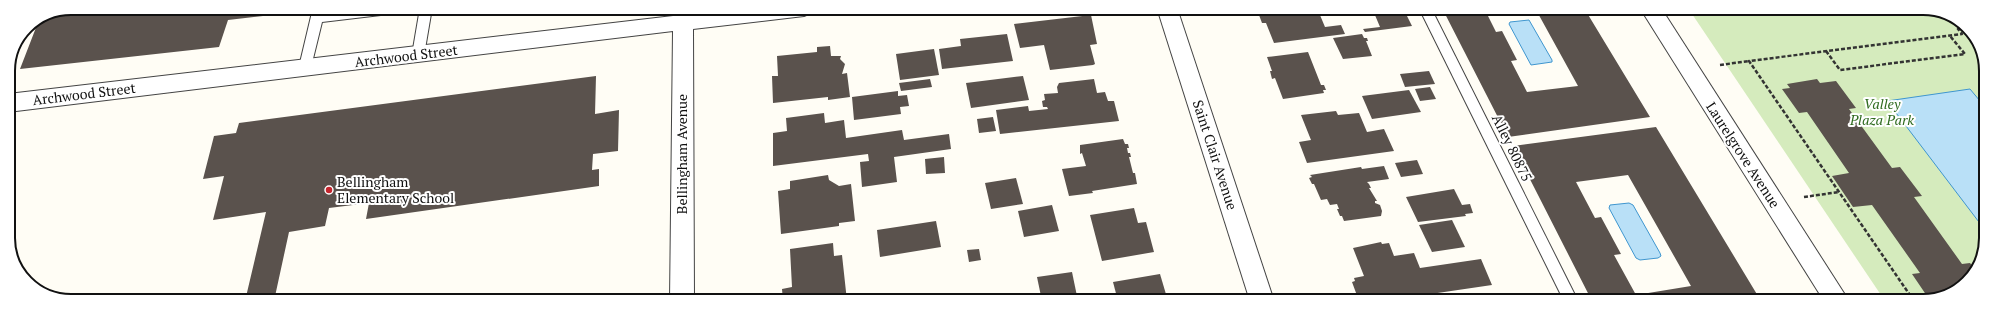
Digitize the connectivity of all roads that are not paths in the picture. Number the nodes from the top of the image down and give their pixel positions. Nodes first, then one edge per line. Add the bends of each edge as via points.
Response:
1 (318, 15) edge
2 (425, 15) edge
3 (683, 15) edge
4 (1169, 15) edge
5 (1428, 15) edge
6 (1654, 15) edge
7 (418, 55) junction
8 (305, 68) junction
9 (15, 102) edge
10 (682, 294) edge
11 (1260, 294) edge
12 (1568, 294) edge
13 (1833, 294) edge

1 - 8 lane
2 - 7 lane
3 - 7 street, Archwood Street
3 - 10 street, Bellingham Avenue
4 - 11 street, Saint Clair Avenue
5 - 12 lane, Alley 80875
6 - 13 street, Laurelgrove Avenue
7 - 8 street, Archwood Street
8 - 9 street, Archwood Street

